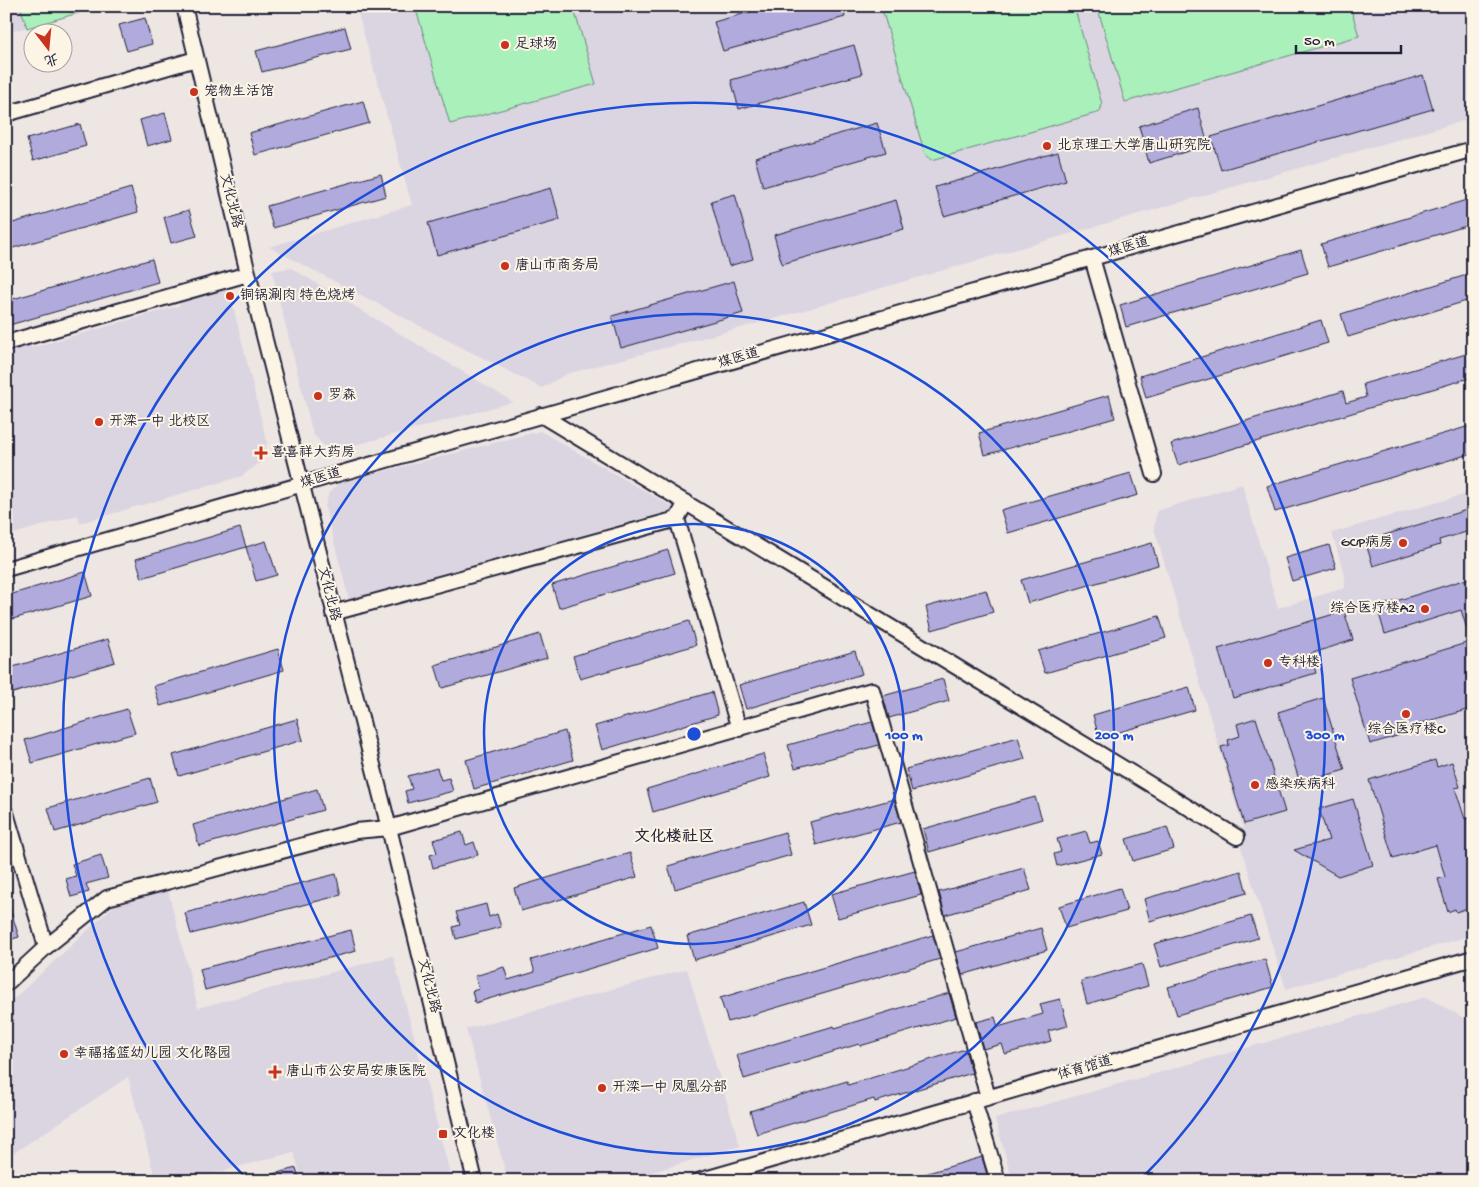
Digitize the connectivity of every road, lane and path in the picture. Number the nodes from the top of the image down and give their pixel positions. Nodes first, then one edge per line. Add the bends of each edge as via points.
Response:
1 (184, 6) edge
2 (196, 59) junction
3 (6, 114) edge
4 (1473, 149) edge
5 (1092, 258) junction
6 (248, 274) junction
7 (6, 343) edge
8 (541, 415) junction
9 (1154, 474) dead end
10 (300, 485) junction
11 (686, 502) junction
12 (677, 518) junction
13 (6, 569) edge
14 (333, 613) junction
15 (739, 728) junction
16 (6, 813) edge
17 (389, 828) junction
18 (1237, 837) dead end
19 (46, 947) junction
20 (1473, 958) edge
21 (6, 984) edge
22 (988, 1096) junction
23 (974, 1101) junction
24 (475, 1181) edge
25 (698, 1181) edge
26 (998, 1181) edge

1 - 2 street, 文化北路
2 - 3 street
2 - 6 street, 文化北路
4 - 5 street, 煤医道
5 - 8 street, 煤医道
5 - 9 street
6 - 7 street
6 - 10 street, 文化北路
8 - 10 street, 煤医道
8 - 11 street
10 - 13 street, 煤医道
10 - 14 street, 文化北路
11 - 12 street
11 - 18 street
12 - 14 street
12 - 15 street
14 - 17 street, 文化北路
15 - 17 street
15 - 22 street via 872,690
16 - 19 street
17 - 19 street via 356,831 107,898
17 - 24 street, 文化北路
19 - 21 street
20 - 22 street, 体育馆道
22 - 23 street, 体育馆道
23 - 25 street, 体育馆道
23 - 26 street

